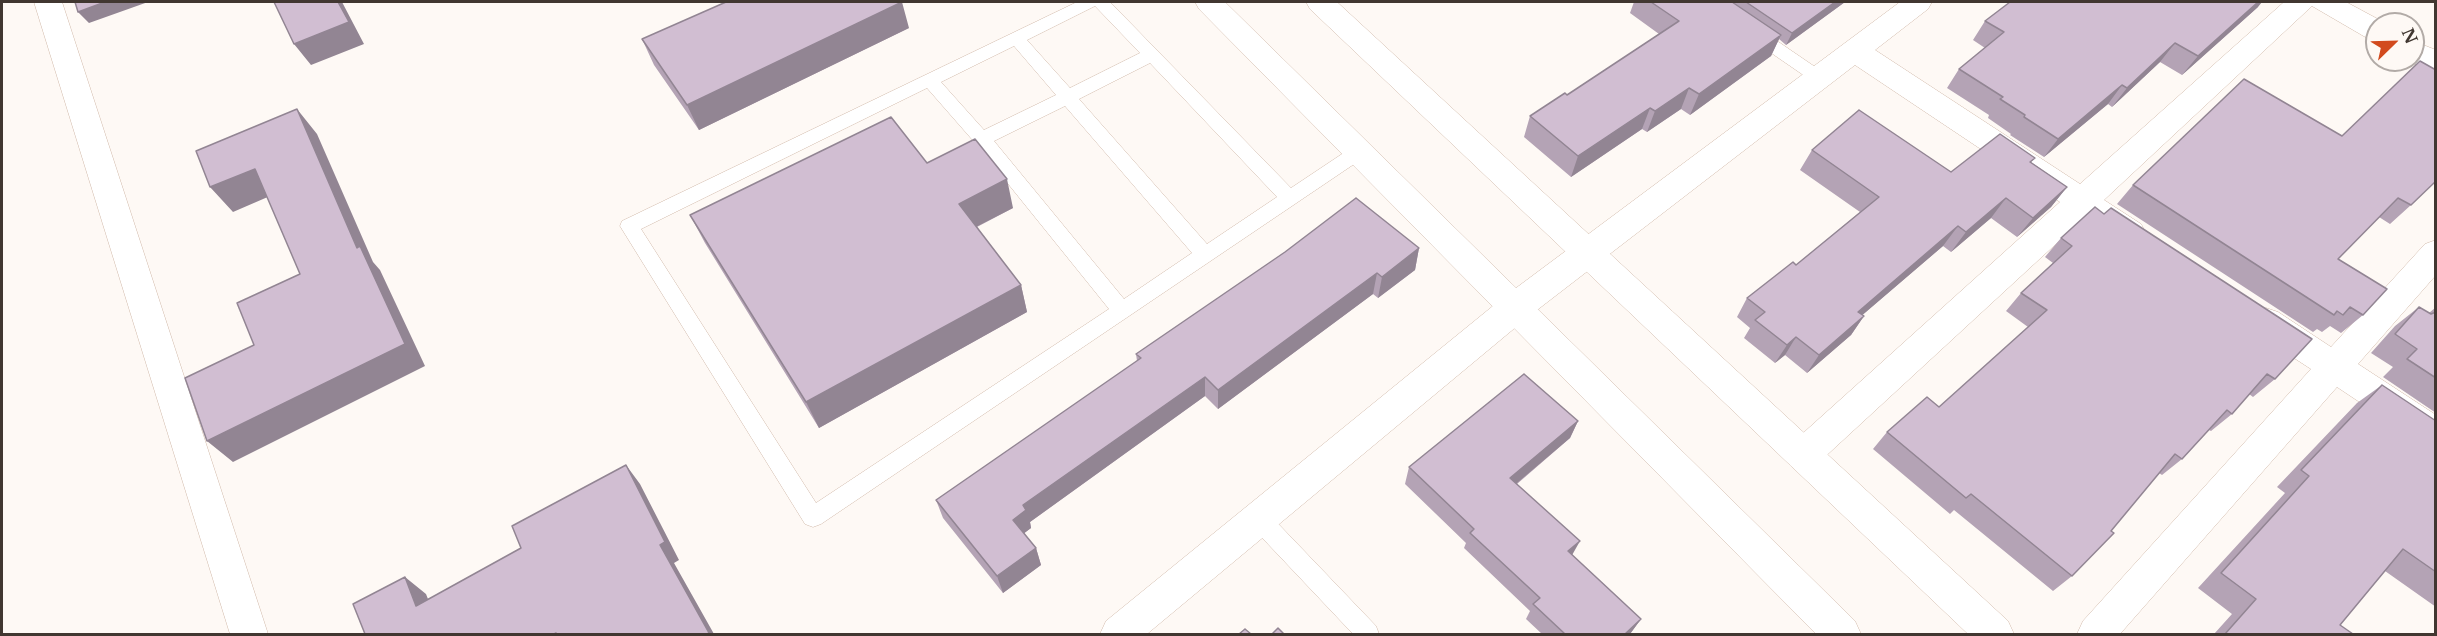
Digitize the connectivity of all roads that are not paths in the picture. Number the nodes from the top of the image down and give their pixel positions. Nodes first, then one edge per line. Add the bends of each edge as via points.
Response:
1 (48, 2) edge
2 (1090, 2) edge
3 (1101, 2) edge
4 (1209, 2) edge
5 (1320, 2) edge
6 (1709, 2) edge
7 (2301, 2) edge
8 (2324, 2) edge
9 (1914, 3) edge
10 (2365, 24) edge
11 (1016, 38) junction
12 (1854, 50) junction
13 (1152, 55) junction
14 (1818, 76) junction
15 (930, 80) junction
16 (1068, 97) junction
17 (982, 139) junction
18 (1360, 152) junction
19 (1290, 198) junction
20 (2082, 201) junction
21 (2150, 246) edge
22 (1587, 253) junction
23 (2436, 253) edge
24 (1205, 255) junction
25 (2238, 303) edge
26 (1516, 307) junction
27 (1122, 311) junction
28 (2335, 368) junction
29 (2436, 434) edge
30 (1803, 455) junction
31 (1258, 518) junction
32 (249, 634) edge
33 (1119, 634) edge
34 (1368, 634) edge
35 (1842, 634) edge
36 (1995, 634) edge
37 (2096, 634) edge

1 - 32 street
2 - 11 lane
3 - 13 lane
4 - 18 street
5 - 22 street
6 - 14 lane
7 - 20 street
8 - 10 street
9 - 12 street
11 - 15 lane
11 - 16 lane
12 - 14 street
12 - 20 street
13 - 16 lane
13 - 19 lane
14 - 22 street
15 - 17 lane
15 - 27 lane via 629,226 813,517
16 - 17 lane
16 - 24 lane
17 - 27 lane
18 - 19 lane
18 - 26 street
19 - 24 lane
20 - 21 street
20 - 30 street
22 - 26 street
22 - 30 street
23 - 28 street
24 - 27 lane
25 - 28 street
26 - 31 street
26 - 35 street
28 - 29 street
28 - 37 street
30 - 36 street
31 - 33 street
31 - 34 lane

